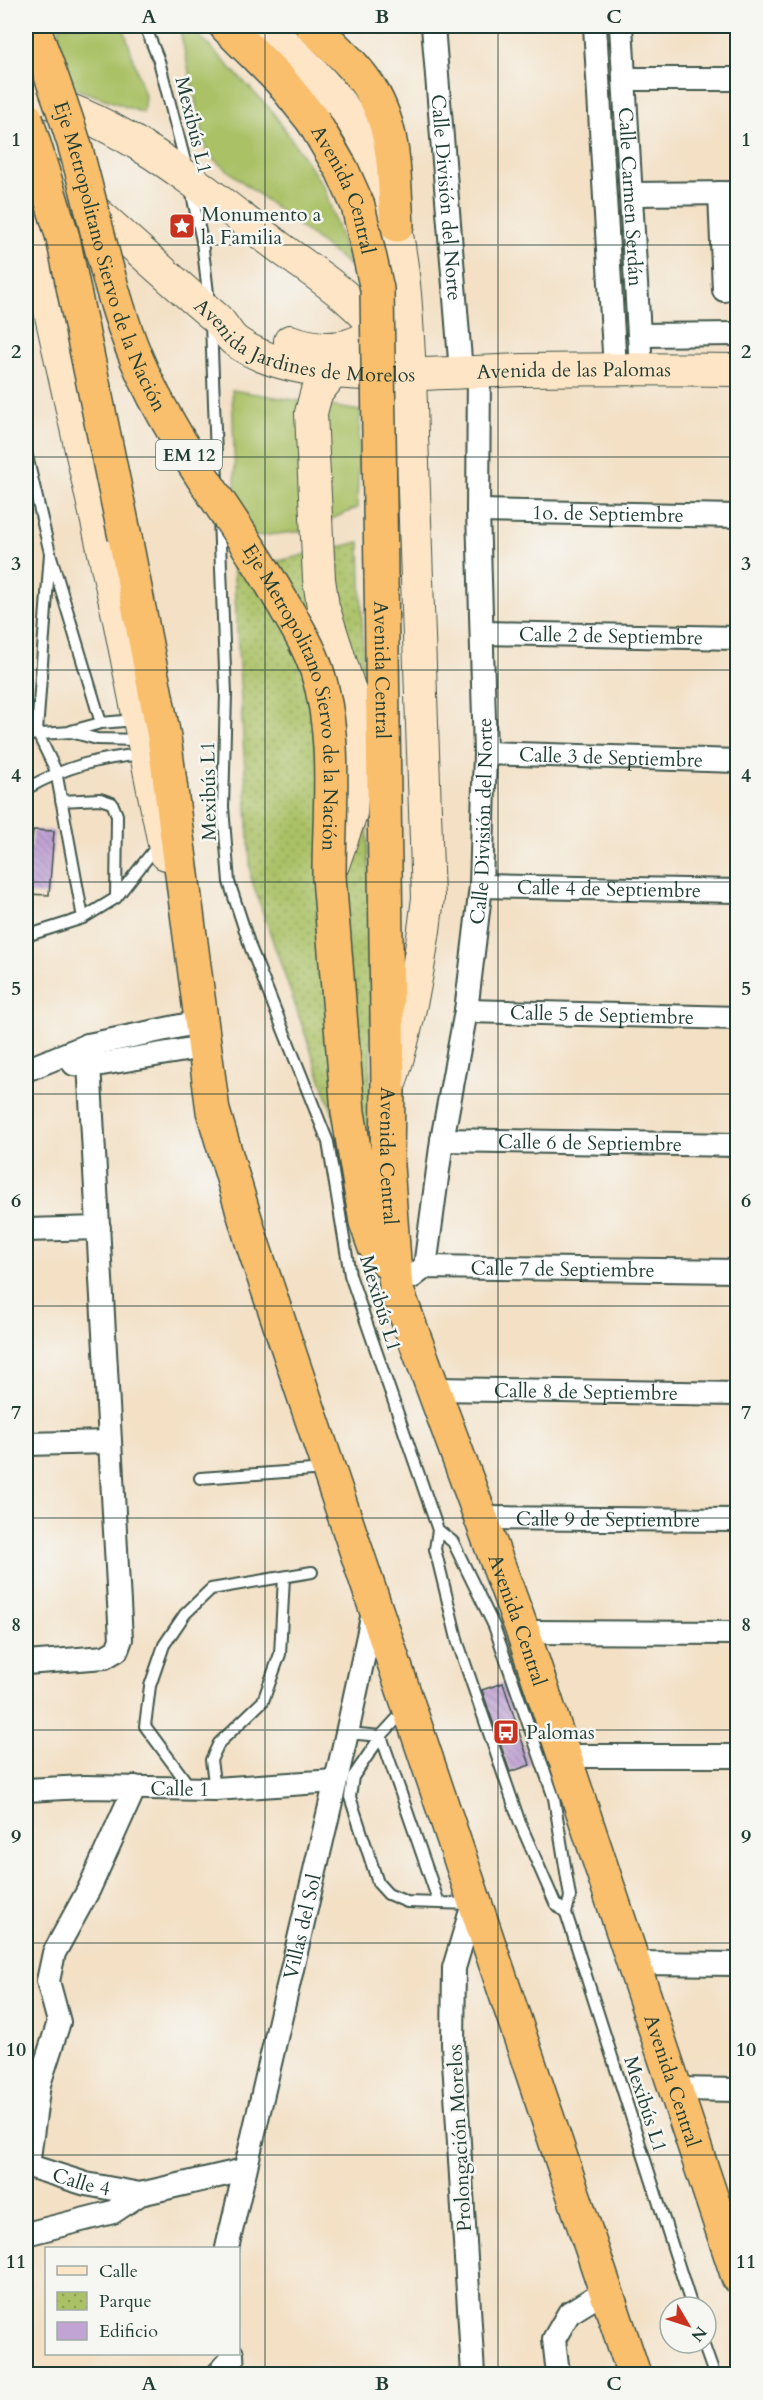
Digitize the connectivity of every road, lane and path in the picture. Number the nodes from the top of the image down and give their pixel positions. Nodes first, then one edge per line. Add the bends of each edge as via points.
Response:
1 (33, 26) edge
2 (145, 26) edge
3 (226, 26) edge
4 (266, 26) edge
5 (312, 26) edge
6 (334, 26) edge
7 (433, 26) edge
8 (595, 26) edge
9 (621, 26) edge
10 (624, 79) junction
11 (738, 79) edge
12 (26, 96) edge
13 (26, 118) edge
14 (135, 143) junction
15 (26, 155) edge
16 (51, 174) junction
17 (189, 179) junction
18 (729, 193) edge
19 (631, 194) junction
20 (26, 217) edge
21 (397, 225) junction
22 (730, 254) edge
23 (724, 290) dead end
24 (406, 303) junction
25 (213, 316) junction
26 (380, 330) junction
27 (738, 334) edge
28 (639, 335) junction
29 (628, 369) junction
30 (738, 370) edge
31 (334, 371) junction
32 (470, 371) junction
33 (410, 376) junction
34 (26, 452) edge
35 (478, 511) junction
36 (738, 516) edge
37 (50, 553) junction
38 (483, 633) junction
39 (738, 638) edge
40 (101, 723) junction
41 (37, 732) junction
42 (71, 732) junction
43 (26, 735) edge
44 (142, 738) junction
45 (484, 753) junction
46 (738, 761) edge
47 (56, 771) junction
48 (26, 789) edge
49 (61, 801) junction
50 (162, 838) junction
51 (329, 877) junction
52 (481, 886) junction
53 (738, 891) edge
54 (116, 898) junction
55 (83, 918) junction
56 (26, 936) edge
57 (195, 979) junction
58 (466, 1011) junction
59 (738, 1018) edge
60 (202, 1035) junction
61 (89, 1055) junction
62 (26, 1070) edge
63 (388, 1087) junction
64 (442, 1140) junction
65 (738, 1145) edge
66 (99, 1228) junction
67 (26, 1230) edge
68 (738, 1271) edge
69 (405, 1275) junction
70 (434, 1389) junction
71 (738, 1394) edge
72 (109, 1442) junction
73 (26, 1444) edge
74 (329, 1469) junction
75 (200, 1478) dead end
76 (479, 1518) junction
77 (738, 1520) edge
78 (438, 1530) junction
79 (312, 1572) dead end
80 (284, 1577) junction
81 (375, 1604) junction
82 (524, 1632) junction
83 (738, 1634) edge
84 (26, 1663) edge
85 (408, 1707) junction
86 (347, 1732) junction
87 (381, 1736) junction
88 (564, 1756) junction
89 (738, 1756) edge
90 (335, 1781) junction
91 (135, 1787) junction
92 (190, 1788) junction
93 (215, 1789) junction
94 (26, 1790) edge
95 (439, 1903) junction
96 (473, 1904) junction
97 (566, 1913) junction
98 (633, 1963) junction
99 (738, 1964) edge
100 (676, 2089) junction
101 (738, 2090) edge
102 (27, 2165) edge
103 (243, 2170) junction
104 (140, 2194) junction
105 (727, 2213) edge
106 (26, 2234) edge
107 (227, 2247) edge
108 (738, 2277) edge
109 (605, 2291) junction
110 (688, 2295) edge
111 (229, 2355) edge
112 (230, 2355) edge
113 (708, 2355) edge
114 (210, 2374) edge
115 (233, 2374) edge
116 (473, 2374) edge
117 (558, 2374) edge
118 (634, 2374) edge
119 (714, 2374) edge

1 - 51 highway, Eje Metropolitano Siervo de la Nación / EM 12, bridge via 74,143 141,369 172,427 299,631 316,669 330,744
2 - 17 lane, Mexibús L1 via 159,61
3 - 63 highway, Avenida Central, bridge via 281,81 313,121 342,170 358,206 377,289
4 - 21 main road via 343,107 387,187
5 - 21 highway via 361,76 377,101 393,157
6 - 21 highway via 362,52 387,87 401,119 408,160
7 - 32 street, Calle División del Norte
8 - 29 street, Calle Carmen Serdán
9 - 28 street, Calle Carmen Serdán
10 - 11 street
10 - 19 street, Calle Carmen Serdán
10 - 19 street, Calle Carmen Serdán via 621,26
12 - 14 main road, Avenida Jardines de Morelos via 85,117
13 - 57 highway, bridge via 63,238 125,537 164,737
14 - 16 main road via 109,144 84,152
14 - 17 main road, Avenida Jardines de Morelos
15 - 16 main road, Avenida Jardines de Morelos
16 - 20 main road
16 - 25 main road, Avenida Jardines de Morelos
17 - 25 lane, Mexibús L1
17 - 26 main road, Avenida Jardines de Morelos via 349,300
18 - 19 street
18 - 22 street
20 - 44 main road
21 - 24 main road
22 - 23 street
24 - 26 main road
24 - 33 main road
25 - 26 main road via 234,319 295,343 317,347 360,343
25 - 31 main road, Avenida Jardines de Morelos via 234,341 263,355
25 - 78 lane, Mexibús L1 via 226,694 223,807 229,882 328,1142 350,1275
26 - 33 main road, Avenida Jardines de Morelos
27 - 28 street, Avenida de las Palomas
28 - 29 street, Calle Carmen Serdán
29 - 30 main road, Avenida de las Palomas
29 - 32 main road, Avenida de las Palomas
31 - 33 main road, Avenida Jardines de Morelos
31 - 51 main road via 316,394 311,413 319,579 323,607 350,691 354,762 351,813
32 - 33 main road, Avenida de las Palomas
32 - 35 street, Calle División del Norte
33 - 63 main road via 428,898 422,957 407,1028
34 - 37 lane
35 - 36 street, 1o. de Septiembre
35 - 38 street, Calle División del Norte
37 - 40 lane
37 - 41 lane
38 - 39 street, Calle 2 de Septiembre
38 - 45 street, Calle División del Norte
40 - 42 lane
40 - 44 lane
41 - 42 lane
41 - 43 lane
41 - 47 lane
42 - 44 lane via 97,739
44 - 47 lane via 109,757
44 - 50 main road
45 - 46 street, Calle 3 de Septiembre
45 - 52 street, Calle División del Norte
47 - 48 lane
47 - 49 lane
49 - 54 lane via 100,799 112,803 117,815
49 - 55 lane
50 - 54 lane
50 - 57 main road
51 - 69 highway, Eje Metropolitano Siervo de la Nación via 348,1112 366,1221 374,1245
52 - 53 street, Calle 4 de Septiembre
52 - 58 street, Calle División del Norte
54 - 55 lane
55 - 56 lane
57 - 60 highway
58 - 59 street, Calle 5 de Septiembre
58 - 64 street, Calle División del Norte
60 - 61 street
60 - 74 highway via 213,1111
61 - 62 street via 47,1061
61 - 66 street
63 - 69 highway, Avenida Central via 387,1166
64 - 65 street, Calle 6 de Septiembre
64 - 69 street, Calle División del Norte
66 - 67 street
66 - 72 street
68 - 69 street, Calle 7 de Septiembre
69 - 70 highway, Avenida Central
70 - 71 street, Calle 8 de Septiembre
70 - 76 highway, Avenida Central
72 - 73 street
72 - 84 street via 121,1639 117,1650 105,1657
74 - 75 lane
74 - 81 highway
76 - 77 street, Calle 9 de Septiembre
76 - 82 highway, Avenida Central
78 - 97 lane, Mexibús L1 via 435,1549 458,1643 520,1823 555,1903
78 - 97 lane, Mexibús L1 via 453,1542 494,1626 554,1798 570,1897
79 - 80 lane
80 - 92 lane via 211,1589 184,1614 164,1645 150,1686 145,1726
80 - 93 lane via 280,1654 263,1701 219,1743 211,1760
81 - 85 highway
81 - 86 street, Villas del Sol
82 - 83 street
82 - 88 highway, Avenida Central
85 - 87 lane
85 - 96 highway
86 - 87 lane
86 - 90 street, Villas del Sol
87 - 95 lane
87 - 95 lane via 353,1777 350,1797 378,1882 388,1894 407,1902
88 - 89 street
88 - 98 highway, Avenida Central
90 - 93 street, Calle 1
90 - 103 street, Villas del Sol
91 - 92 street, Calle 1
91 - 94 street, Calle 1
91 - 102 street via 89,1889 54,1953 48,1981 59,2022 39,2084
92 - 93 street, Calle 1
95 - 96 lane
96 - 109 highway
96 - 116 street, Prolongación Morelos via 453,1968 453,2044
97 - 110 lane, Mexibús L1
98 - 99 street
98 - 100 highway, Avenida Central
100 - 101 street
100 - 105 highway, Avenida Central
102 - 104 street, Calle 4 via 86,2184
103 - 104 street
103 - 107 street, Villas del Sol
104 - 106 street via 112,2212
105 - 108 highway, Avenida Central
109 - 117 street via 569,2313 555,2339
109 - 118 highway
111 - 114 lane
112 - 115 street
113 - 119 lane

